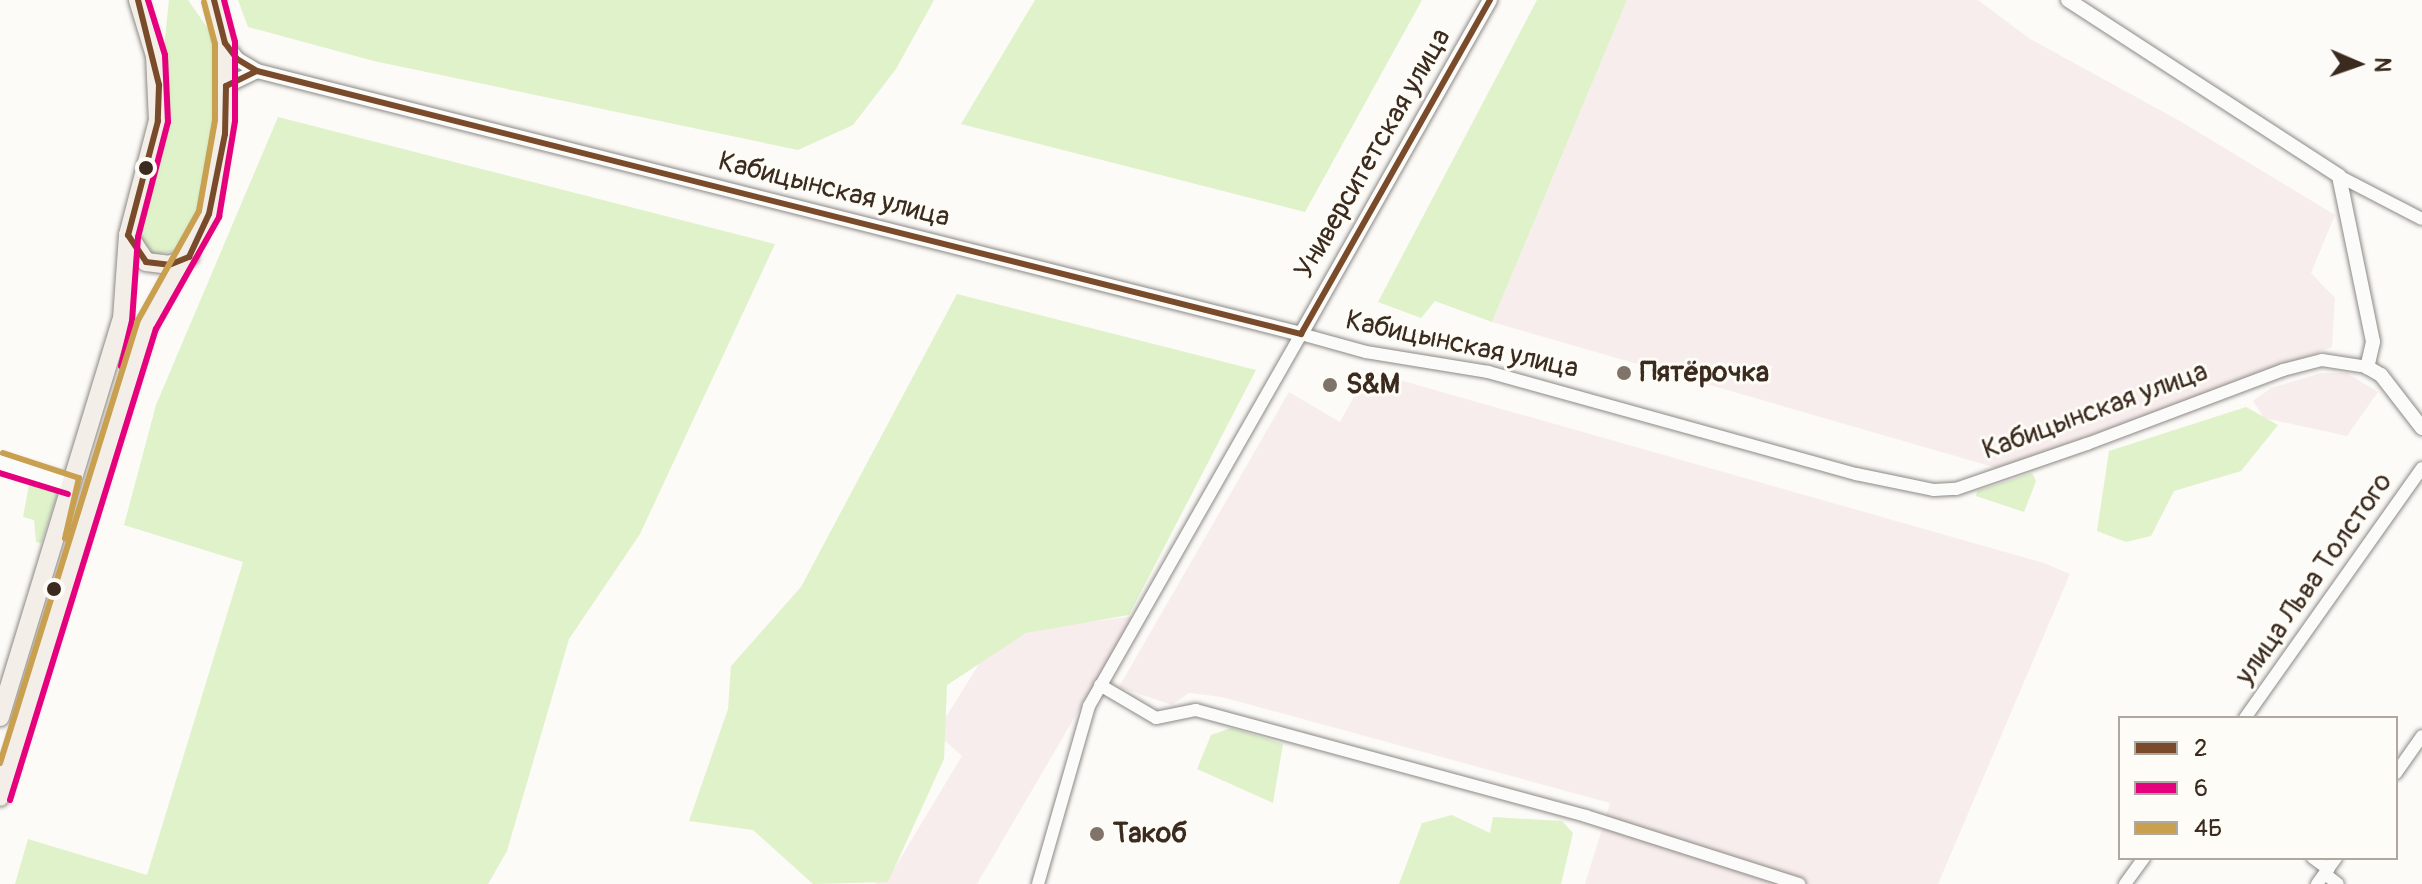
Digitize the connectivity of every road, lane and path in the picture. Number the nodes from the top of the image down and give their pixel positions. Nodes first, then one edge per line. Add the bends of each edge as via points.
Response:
1 (138, 0) edge
2 (214, 0) edge
3 (1490, 0) edge
4 (2068, 0) edge
5 (225, 43) junction
6 (257, 71) junction
7 (226, 86) junction
8 (2339, 176) junction
9 (2422, 219) edge
10 (128, 235) junction
11 (189, 257) junction
12 (1301, 334) junction
13 (2367, 367) junction
14 (2422, 428) edge
15 (0, 463) edge
16 (2422, 468) edge
17 (71, 484) junction
18 (95, 492) junction
19 (1100, 685) junction
20 (2246, 716) edge
21 (0, 717) edge
22 (2422, 736) edge
23 (2398, 770) edge
24 (0, 797) edge
25 (2143, 860) edge
26 (2326, 871) edge
27 (1038, 884) edge
28 (1799, 884) edge
29 (2125, 884) edge
30 (2338, 884) edge

1 - 10 main road via 155,56 159,95 145,183
2 - 5 main road
3 - 12 street, Университетская улица
4 - 8 street via 2323,160
5 - 6 street via 237,59
5 - 7 main road
6 - 7 street
6 - 12 street, Кабицынская улица
7 - 11 main road via 225,134 209,214
8 - 9 street
8 - 13 street via 2373,342
10 - 11 main road via 146,262 169,265
10 - 17 main road via 122,319
11 - 18 main road via 147,325
12 - 13 street, Кабицынская улица via 1366,352 1488,372 1856,474 1934,490 1956,489 2087,444 2283,370 2322,360
12 - 19 street
13 - 14 street via 2393,389
15 - 17 main road
16 - 20 street, улица Льва Толстого
17 - 18 main road
17 - 21 main road
18 - 24 main road
19 - 27 street
19 - 28 street via 1156,718 1196,710 1586,816
22 - 23 street
25 - 29 street
26 - 30 street

